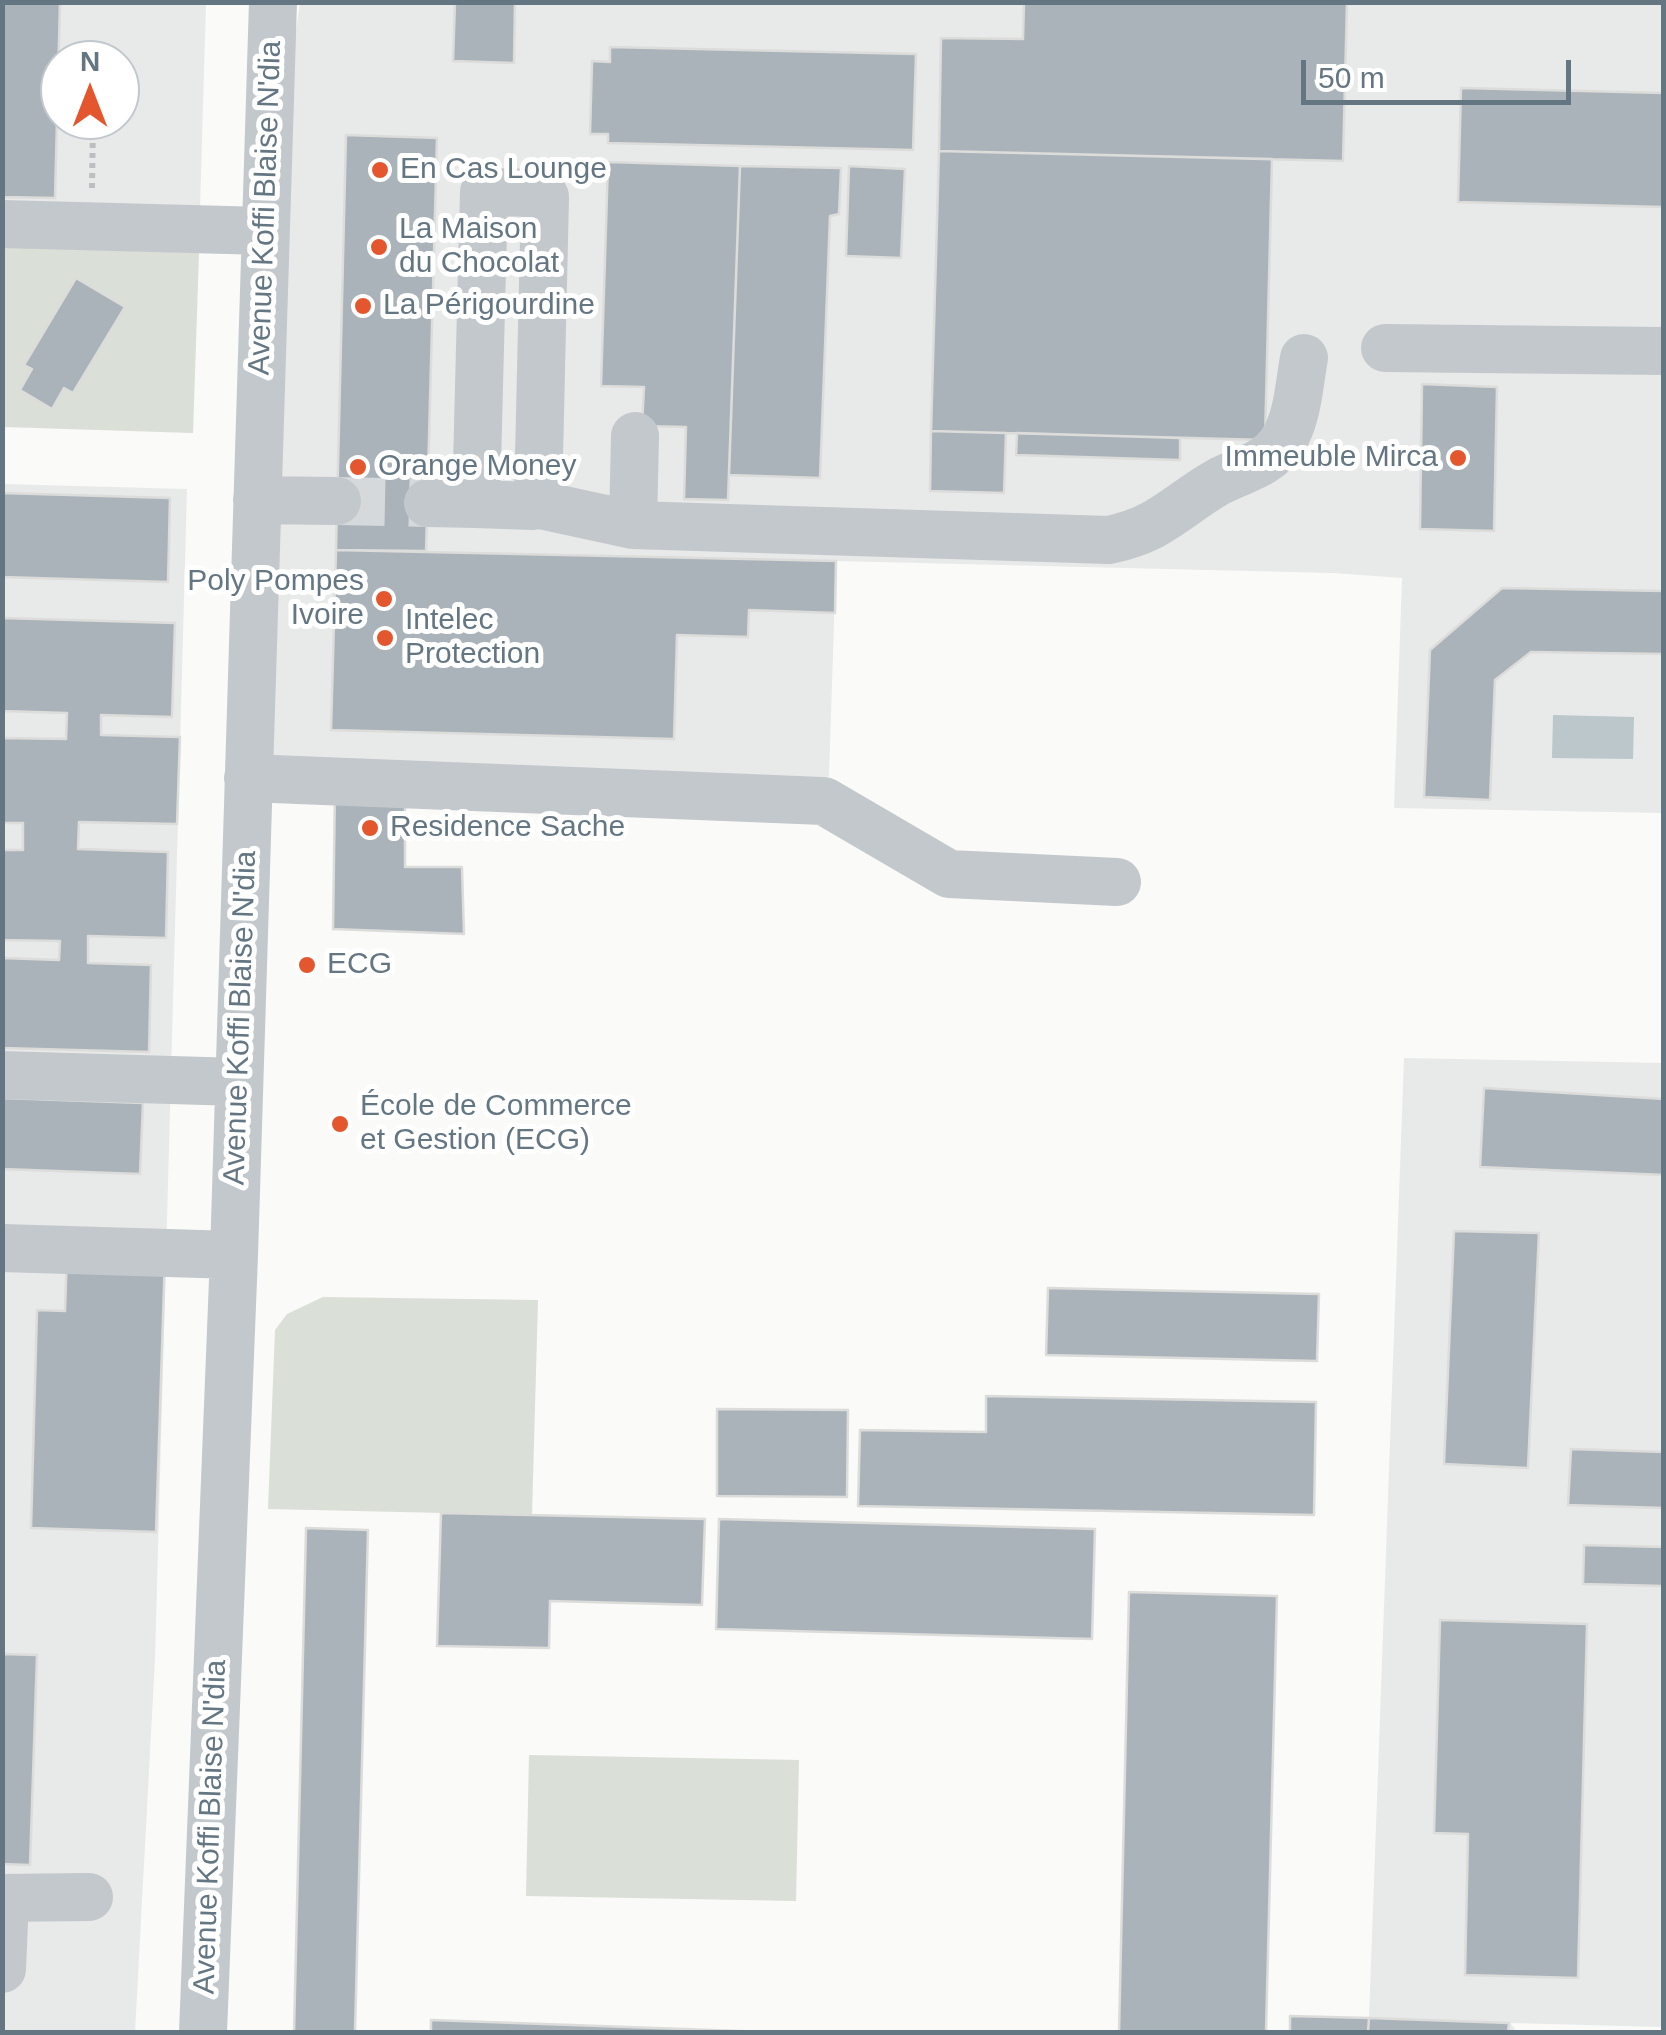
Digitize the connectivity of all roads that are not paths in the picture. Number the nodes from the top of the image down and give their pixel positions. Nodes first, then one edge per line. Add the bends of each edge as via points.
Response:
1 (273, 2) edge
2 (2, 224) edge
3 (265, 231) junction
4 (1386, 348) dead end
5 (1664, 351) edge
6 (1304, 358) dead end
7 (635, 436) dead end
8 (257, 500) junction
9 (337, 501) tunnel mouth
10 (428, 503) tunnel mouth
11 (476, 504) junction
12 (536, 504) junction
13 (632, 524) junction
14 (248, 778) junction
15 (1117, 882) dead end
16 (2, 1074) edge
17 (240, 1082) junction
18 (2, 1248) edge
19 (234, 1255) junction
20 (90, 1897) dead end
21 (4, 1898) edge
22 (2, 1969) edge
23 (202, 2032) edge

1 - 3 street, Avenue Koffi Blaise N'dia
2 - 3 street
3 - 8 street, Avenue Koffi Blaise N'dia
4 - 5 street
6 - 13 street via 1283,441 1258,466 1221,480 1171,518 1136,534 1110,540
7 - 13 street
8 - 9 street
8 - 14 street, Avenue Koffi Blaise N'dia
10 - 11 street
11 - 12 street
11 - 12 street via 482,194 488,191 545,197
12 - 13 street
14 - 15 street via 824,801 949,874
14 - 17 street, Avenue Koffi Blaise N'dia
16 - 17 street
17 - 19 street, Avenue Koffi Blaise N'dia
18 - 19 street
19 - 23 street, Avenue Koffi Blaise N'dia
20 - 21 street
21 - 22 street

